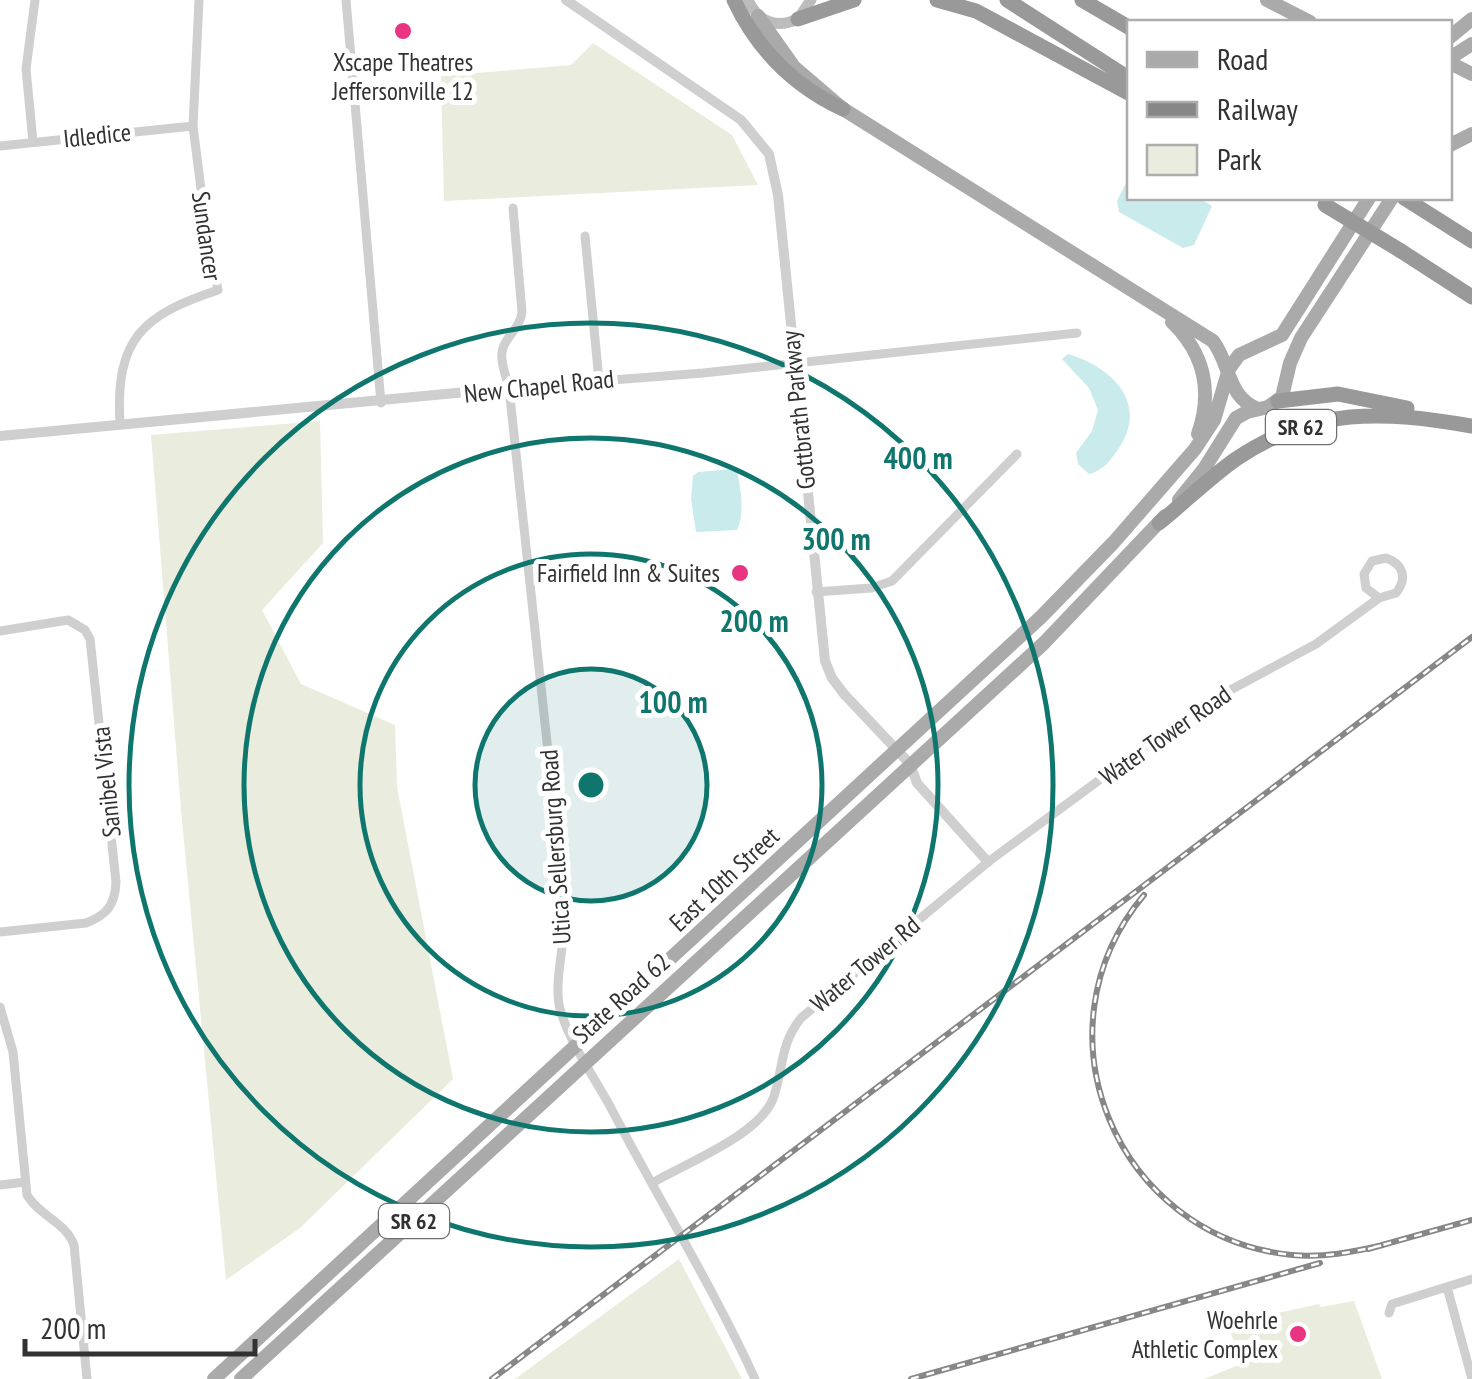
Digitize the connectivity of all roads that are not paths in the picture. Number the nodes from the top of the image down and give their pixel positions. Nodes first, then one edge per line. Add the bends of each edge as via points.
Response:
1 (35, 0) edge
2 (199, 0) edge
3 (346, 0) edge
4 (566, 0) edge
5 (734, 0) edge
6 (748, 0) edge
7 (810, 0) edge
8 (854, 0) edge
9 (937, 0) edge
10 (1007, 0) edge
11 (1082, 0) edge
12 (1267, 0) edge
13 (758, 16) junction
14 (798, 19) junction
15 (1472, 19) edge
16 (1306, 20) edge
17 (1127, 26) edge
18 (1452, 35) edge
19 (1472, 44) edge
20 (1452, 59) edge
21 (1127, 77) edge
22 (1127, 92) edge
23 (844, 109) junction
24 (194, 126) junction
25 (34, 142) junction
26 (0, 146) edge
27 (1368, 200) edge
28 (1391, 200) edge
29 (1407, 200) edge
30 (1320, 201) edge
31 (513, 208) dead end
32 (585, 236) dead end
33 (1472, 241) edge
34 (1472, 297) edge
35 (1164, 313) junction
36 (1077, 333) dead end
37 (794, 364) junction
38 (1227, 375) junction
39 (599, 380) junction
40 (509, 388) junction
41 (1278, 402) junction
42 (381, 403) junction
43 (1258, 408) junction
44 (120, 423) junction
45 (1472, 426) edge
46 (0, 436) edge
47 (1017, 454) dead end
48 (1185, 462) junction
49 (1159, 523) junction
50 (816, 592) junction
51 (1379, 598) junction
52 (0, 631) edge
53 (896, 750) junction
54 (910, 764) junction
55 (988, 862) junction
56 (960, 885) joint
57 (0, 932) edge
58 (0, 1007) edge
59 (576, 1045) junction
60 (12, 1052) junction
61 (0, 1054) edge
62 (586, 1060) junction
63 (25, 1182) junction
64 (652, 1182) junction
65 (0, 1185) edge
66 (1472, 1279) edge
67 (1447, 1287) junction
68 (1389, 1314) dead end
69 (1472, 1335) edge
70 (1461, 1338) junction
71 (88, 1379) edge
72 (214, 1379) edge
73 (241, 1379) edge
74 (755, 1379) edge
75 (1472, 1379) edge

1 - 25 street via 26,69
2 - 24 street, Sundancer
3 - 42 street
4 - 37 street, Gottbrath Parkway via 741,120 769,154
5 - 23 highway via 780,66
6 - 13 main road
7 - 14 main road
8 - 14 highway
9 - 22 highway via 986,16
10 - 21 highway
11 - 17 highway
12 - 16 main road
13 - 14 main road via 777,24
13 - 23 main road via 794,67
15 - 18 main road
19 - 20 main road
23 - 35 main road
24 - 25 street, Idledice
24 - 44 street, Sundancer via 218,290 164,311 135,338 121,377
25 - 26 street, Idledice
27 - 38 main road via 1282,335 1239,355
28 - 41 main road via 1301,338
29 - 33 highway
30 - 34 highway, bridge
31 - 40 street, Utica Sellersburg Road via 522,312 502,351
32 - 39 street
35 - 38 main road via 1213,341
35 - 48 main road via 1196,350 1206,385 1204,417
36 - 37 street, New Chapel Road
37 - 39 street, New Chapel Road
37 - 50 street, Gottbrath Parkway
38 - 43 main road via 1237,396
38 - 48 main road, East 10th Street / SR 62 via 1214,420
39 - 40 street, New Chapel Road
40 - 42 street, New Chapel Road
40 - 59 street, Utica Sellersburg Road via 564,910 558,999
41 - 43 main road
41 - 45 highway via 1338,394
42 - 44 street, New Chapel Road
43 - 49 main road via 1231,424
44 - 46 street, New Chapel Road
45 - 49 highway, SR 62 via 1382,414 1305,425 1236,459
47 - 50 street via 892,581
48 - 53 main road, East 10th Street / SR 62 via 1055,603
49 - 54 main road, State Road 62 / SR 62 via 1044,643
50 - 53 street, Gottbrath Parkway via 832,678
51 - 51 street, Water Tower Road via 1366,588 1364,574 1372,561 1386,558 1404,578 1396,593
51 - 55 street, Water Tower Road via 1316,644 1211,699
52 - 57 street, Sanibel Vista via 68,620 90,639 116,882 113,902 99,918
53 - 54 street, Gottbrath Parkway
53 - 59 main road, East 10th Street / SR 62
54 - 55 street, Gottbrath Parkway via 917,783
54 - 62 main road, State Road 62 / SR 62
55 - 56 street, Water Tower Road
56 - 64 street, Water Tower Rd via 800,1018 783,1047 773,1097 755,1124
58 - 60 street
59 - 62 street, Utica Sellersburg Road
59 - 72 main road, East 10th Street / SR 62
60 - 61 street
60 - 63 street
62 - 64 street, Utica Sellersburg Road
62 - 73 main road, State Road 62 / SR 62
63 - 65 street
63 - 71 street via 33,1206 74,1244
64 - 74 street, Utica Sellersburg Road
66 - 67 street
67 - 68 street via 1392,1304
67 - 70 street
69 - 70 street
70 - 75 street

